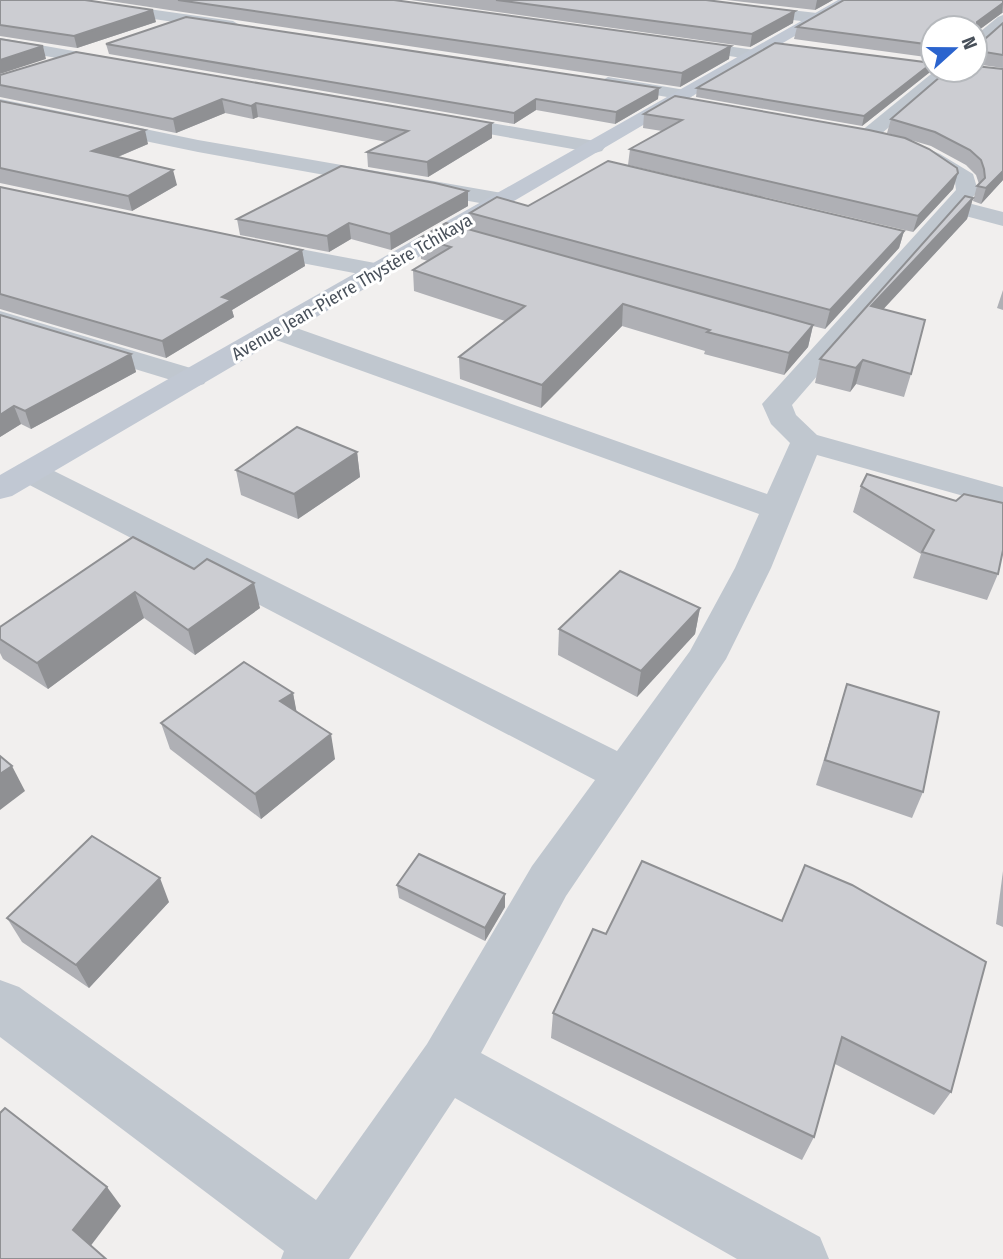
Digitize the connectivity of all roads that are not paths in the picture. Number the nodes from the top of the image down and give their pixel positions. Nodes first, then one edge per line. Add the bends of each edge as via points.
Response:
1 (55, 0) edge
2 (665, 0) edge
3 (849, 0) edge
4 (219, 8) edge
5 (817, 18) junction
6 (187, 19) junction
7 (1003, 20) edge
8 (256, 29) edge
9 (150, 32) edge
10 (989, 32) edge
11 (659, 41) edge
12 (0, 43) edge
13 (114, 44) edge
14 (801, 48) edge
15 (765, 49) junction
16 (77, 57) junction
17 (132, 66) edge
18 (42, 68) edge
19 (597, 80) edge
20 (928, 84) edge
21 (686, 101) junction
22 (0, 105) edge
23 (418, 116) edge
24 (597, 157) junction
25 (502, 200) junction
26 (952, 206) junction
27 (1003, 219) edge
28 (446, 233) junction
29 (472, 240) edge
30 (232, 243) edge
31 (375, 270) junction
32 (0, 319) edge
33 (275, 330) junction
34 (194, 378) junction
35 (806, 442) junction
36 (15, 481) edge
37 (1003, 496) edge
38 (779, 510) junction
39 (623, 774) junction
40 (0, 1005) edge
41 (446, 1063) junction
42 (317, 1250) edge
43 (798, 1259) edge

1 - 6 street
2 - 5 street
3 - 5 street, Avenue Jean-Pierre Thystère Tchikaya
4 - 6 street
5 - 15 street, Avenue Jean-Pierre Thystère Tchikaya
6 - 8 street
6 - 9 street
7 - 10 street
11 - 15 street
12 - 16 street
13 - 16 street
14 - 15 street
15 - 21 street, Avenue Jean-Pierre Thystère Tchikaya
16 - 17 street
16 - 18 street
19 - 21 street
20 - 26 street via 860,135 933,158 965,179 967,191
21 - 24 street, Avenue Jean-Pierre Thystère Tchikaya
22 - 25 street
23 - 24 street
24 - 25 street, Avenue Jean-Pierre Thystère Tchikaya via 572,160
25 - 28 street, Avenue Jean-Pierre Thystère Tchikaya
26 - 27 street
26 - 35 street via 907,241 819,339 778,404 782,418
28 - 29 street
28 - 31 street, Avenue Jean-Pierre Thystère Tchikaya
30 - 31 street
31 - 33 street, Avenue Jean-Pierre Thystère Tchikaya
32 - 34 street
33 - 34 street, Avenue Jean-Pierre Thystère Tchikaya
33 - 38 street
34 - 36 street, Avenue Jean-Pierre Thystère Tchikaya
35 - 37 street
35 - 38 street
36 - 39 street
38 - 39 street via 706,659
39 - 41 street via 549,881
40 - 42 street
41 - 42 street
41 - 43 street

